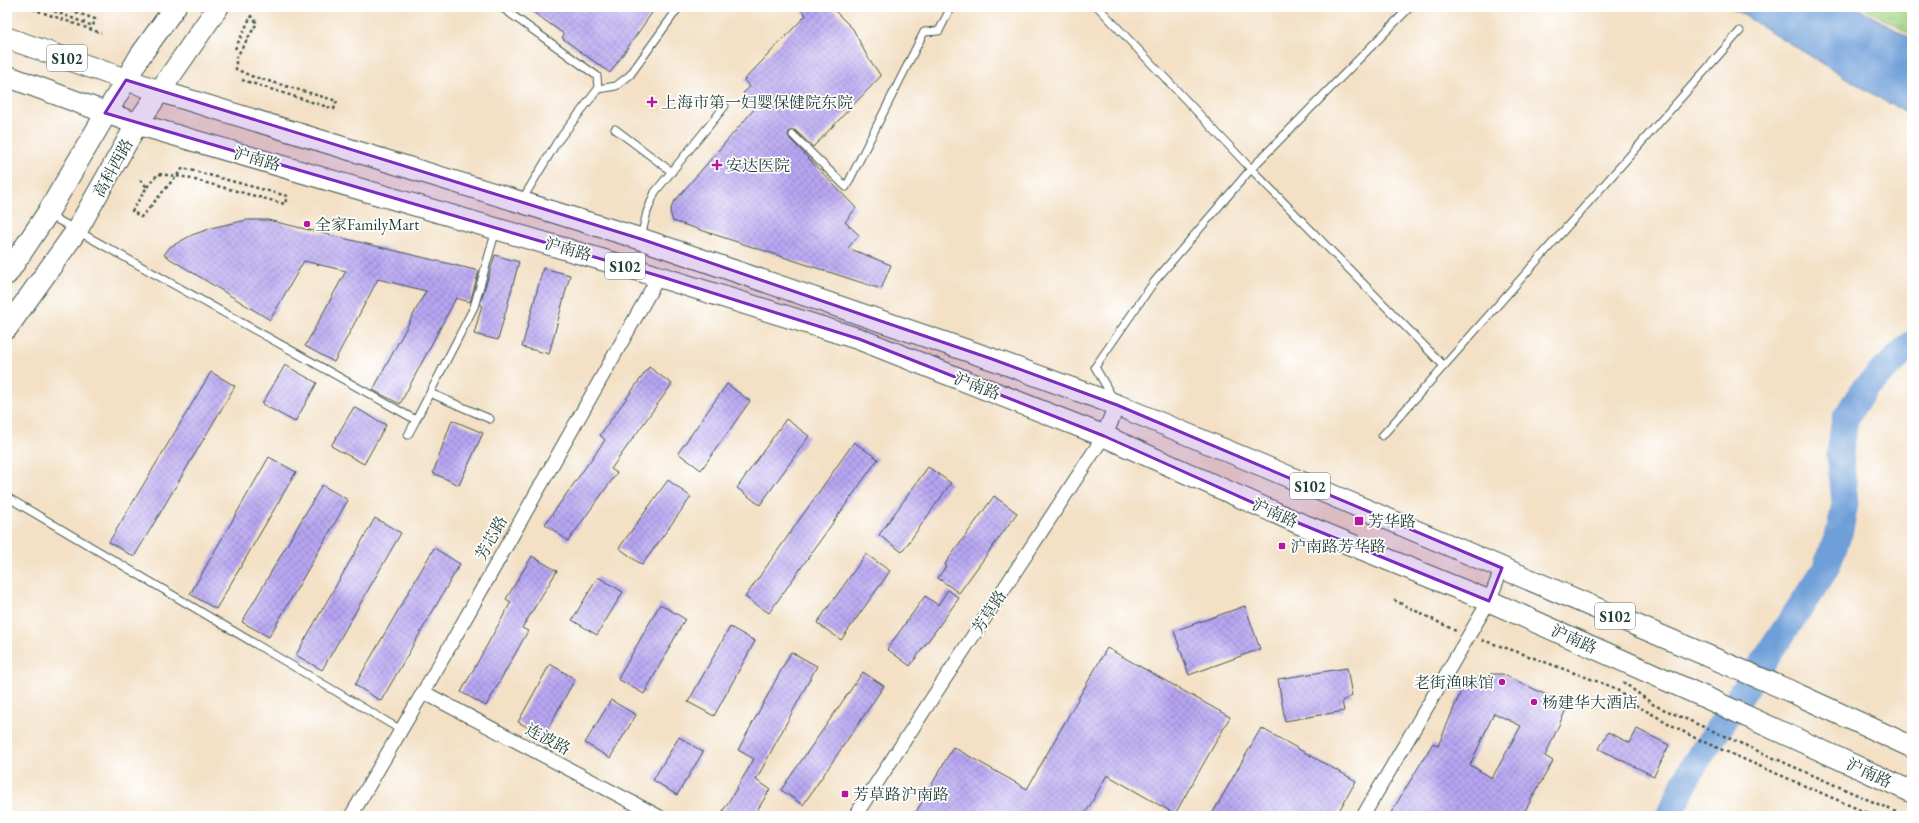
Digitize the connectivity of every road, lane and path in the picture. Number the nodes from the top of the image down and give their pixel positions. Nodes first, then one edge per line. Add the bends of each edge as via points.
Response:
1 (27, 7) edge
2 (43, 7) edge
3 (60, 7) edge
4 (175, 7) edge
5 (218, 7) edge
6 (501, 7) edge
7 (679, 7) edge
8 (951, 7) edge
9 (1098, 7) edge
10 (1410, 7) edge
11 (1740, 31) dead end
12 (101, 33) dead end
13 (7, 38) edge
14 (235, 49) dead end
15 (7, 76) edge
16 (126, 80) junction
17 (242, 80) dead end
18 (598, 89) junction
19 (159, 91) junction
20 (725, 106) dead end
21 (105, 113) junction
22 (137, 124) junction
23 (615, 129) dead end
24 (793, 135) dead end
25 (1251, 169) junction
26 (672, 172) junction
27 (140, 180) dead end
28 (147, 187) junction
29 (521, 202) junction
30 (47, 214) junction
31 (496, 229) junction
32 (77, 230) junction
33 (641, 239) junction
34 (7, 274) edge
35 (659, 276) junction
36 (7, 328) edge
37 (1444, 366) junction
38 (430, 392) junction
39 (1117, 405) junction
40 (490, 419) dead end
41 (416, 420) junction
42 (408, 435) dead end
43 (1104, 436) junction
44 (1382, 436) dead end
45 (7, 497) edge
46 (1502, 568) junction
47 (1394, 600) dead end
48 (1489, 601) junction
49 (1467, 636) junction
50 (423, 692) junction
51 (1698, 724) dead end
52 (401, 730) junction
53 (1912, 747) edge
54 (1912, 792) edge
55 (351, 816) edge
56 (658, 816) edge
57 (855, 816) edge
58 (1363, 816) edge
59 (1874, 816) edge
60 (1905, 816) edge

1 - 12 path
2 - 3 path via 93,26 95,20
4 - 16 main road
5 - 19 main road, 高科西路
6 - 18 lane via 597,76
7 - 18 lane via 630,75 616,86
8 - 24 lane via 939,31 924,32 846,187
9 - 25 lane
10 - 25 lane
11 - 37 lane
13 - 16 main road, 沪南路 / S102
14 - 17 path via 251,16 257,23 236,58 236,69 251,76 337,101 334,109
15 - 21 main road, 沪南路 / S102
16 - 19 main road, 沪南路 / S102
16 - 21 main road
18 - 29 lane via 557,142
19 - 22 main road, 高科西路
19 - 29 main road, 沪南路 / S102
20 - 26 lane
21 - 22 main road, 沪南路 / S102
21 - 30 main road
22 - 31 main road, 沪南路 / S102
22 - 32 main road, 高科西路
23 - 26 lane
25 - 37 lane
25 - 39 lane via 1154,282 1095,367
26 - 33 lane via 655,192
27 - 28 path
28 - 28 path, bridge via 158,174 184,177 285,204 287,196 182,168 150,207 141,217 132,211
29 - 33 main road, 沪南路 / S102
30 - 32 lane
30 - 34 main road
31 - 35 main road, 沪南路 / S102
31 - 38 lane via 474,307
32 - 36 main road, 高科西路
32 - 41 lane
33 - 39 main road, 沪南路 / S102 via 992,359
35 - 43 main road, 沪南路 / S102 via 859,339
35 - 50 street, 芳芯路
37 - 44 lane
38 - 40 lane
38 - 41 lane
39 - 43 street, 芳草路
39 - 46 main road, 沪南路 / S102
41 - 42 lane
43 - 48 main road, 沪南路 / S102 via 1296,522
43 - 57 street, 芳草路
45 - 52 lane
46 - 48 street
46 - 53 main road, 沪南路 / S102 via 1790,691
47 - 49 path
48 - 49 street
48 - 54 main road, 沪南路 / S102
49 - 58 street
49 - 59 path via 1615,688 1632,704 1695,738
50 - 52 street, 芳芯路
50 - 56 street, 连波路
51 - 60 path
52 - 55 street, 芳芯路

